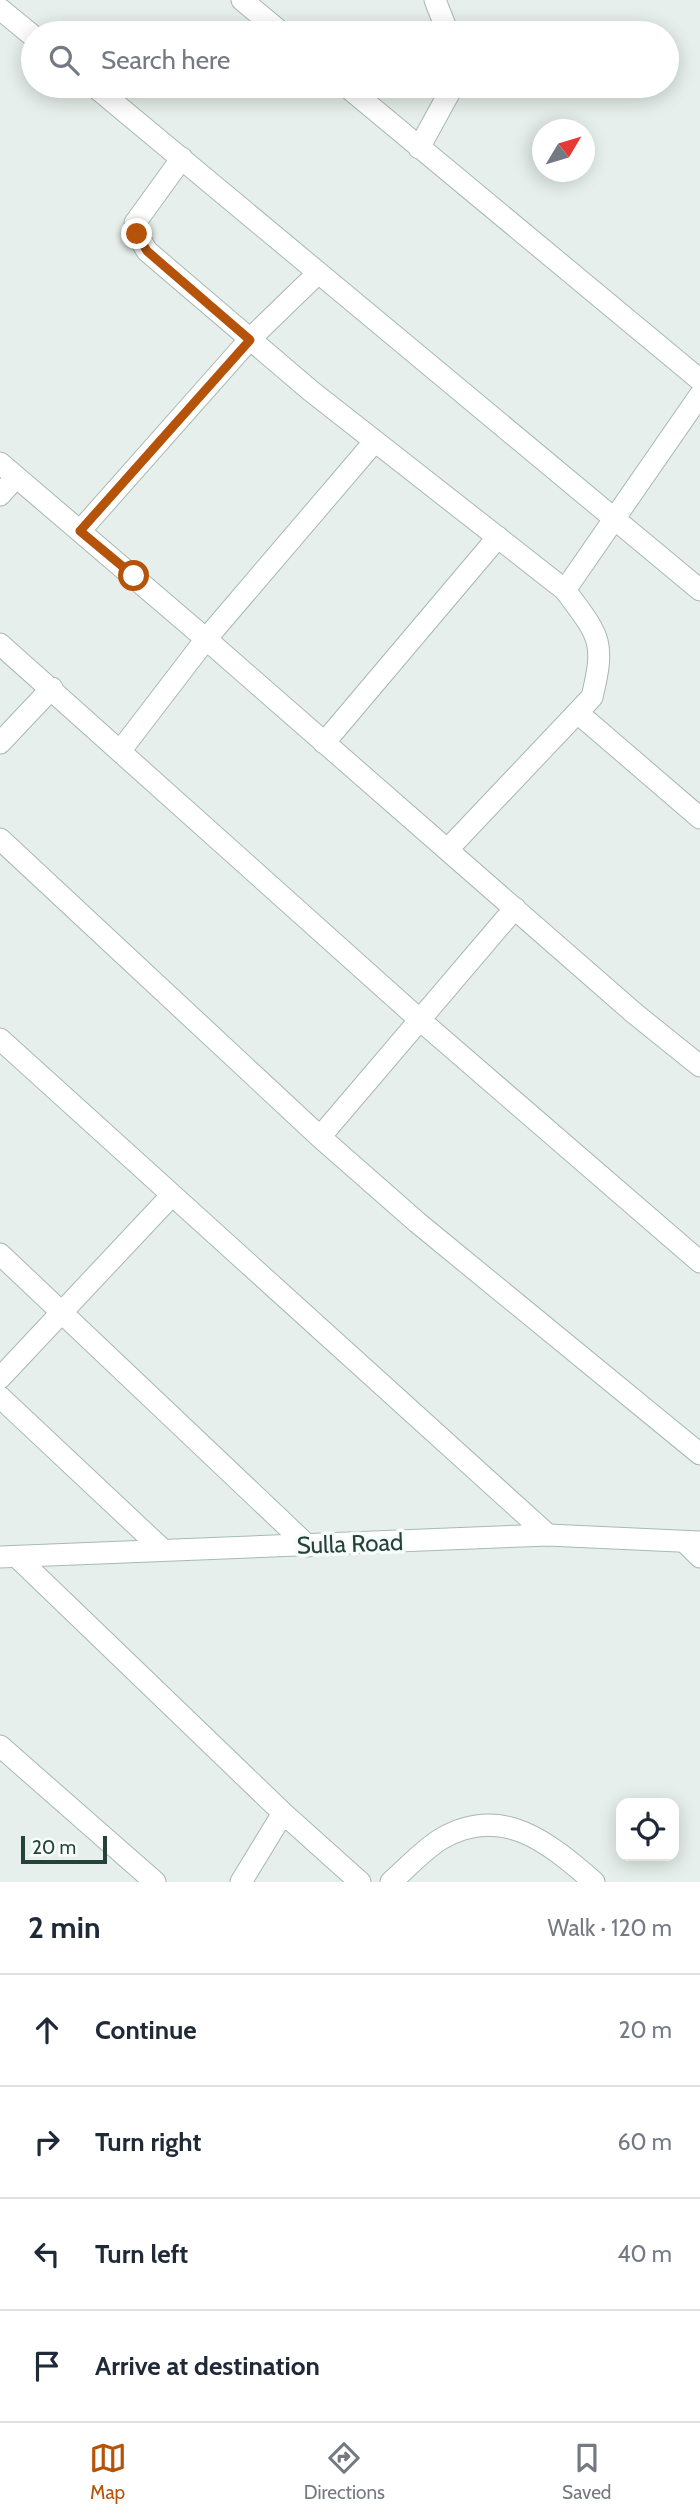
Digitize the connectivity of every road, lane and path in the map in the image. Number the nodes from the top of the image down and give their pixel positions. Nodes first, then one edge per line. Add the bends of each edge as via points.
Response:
1 (242, 0) edge
2 (435, 0) edge
3 (0, 9) edge
4 (267, 21) edge
5 (443, 21) edge
6 (21, 27) edge
7 (109, 98) edge
8 (360, 98) edge
9 (446, 98) edge
10 (419, 148) junction
11 (182, 158) junction
12 (317, 274) junction
13 (250, 339) junction
14 (700, 380) edge
15 (700, 395) edge
16 (375, 441) junction
17 (0, 463) edge
18 (16, 477) junction
19 (0, 495) edge
20 (617, 519) junction
21 (80, 531) junction
22 (498, 537) junction
23 (565, 590) junction
24 (700, 590) edge
25 (206, 639) junction
26 (0, 644) edge
27 (52, 688) junction
28 (579, 714) junction
29 (0, 743) edge
30 (324, 743) junction
31 (121, 750) junction
32 (700, 818) edge
33 (0, 839) edge
34 (448, 849) junction
35 (515, 908) junction
36 (420, 1020) junction
37 (0, 1040) edge
38 (700, 1066) edge
39 (320, 1137) junction
40 (172, 1195) junction
41 (0, 1254) edge
42 (700, 1262) edge
43 (64, 1314) junction
44 (0, 1378) edge
45 (0, 1397) edge
46 (700, 1454) edge
47 (548, 1535) junction
48 (308, 1546) junction
49 (695, 1547) edge
50 (163, 1550) junction
51 (8, 1557) edge
52 (0, 1746) edge
53 (283, 1813) junction
54 (155, 1882) edge
55 (241, 1882) edge
56 (360, 1882) edge
57 (391, 1882) edge
58 (594, 1882) edge

1 - 4 street
2 - 5 street
3 - 6 street
7 - 11 street
8 - 10 street
9 - 10 street
10 - 14 street
11 - 12 street
11 - 13 street via 141,212 135,223 137,234 147,251
12 - 13 street
12 - 20 street
13 - 16 street
13 - 21 street
15 - 20 street
16 - 22 street
16 - 25 street
17 - 18 street
18 - 19 street
18 - 21 street
20 - 23 street
20 - 24 street
21 - 25 street
22 - 23 street
22 - 30 street
23 - 28 street via 600,647 592,698
25 - 30 street
25 - 31 street
26 - 27 street
27 - 29 street
27 - 31 street
28 - 32 street
28 - 34 street
30 - 34 street
31 - 36 street
33 - 39 street
34 - 35 street
35 - 36 street
35 - 38 street
36 - 39 street
36 - 42 street
37 - 40 street
39 - 46 street
40 - 43 street
40 - 47 street
41 - 43 street
43 - 44 street
43 - 48 street
45 - 50 street
47 - 48 street, Sulla Road
47 - 49 street, Sulla Road
48 - 50 street, Sulla Road
50 - 51 street, Sulla Road
51 - 53 street
52 - 54 street
53 - 55 street
53 - 56 street
57 - 58 street via 439,1840 468,1826 522,1830 540,1838

